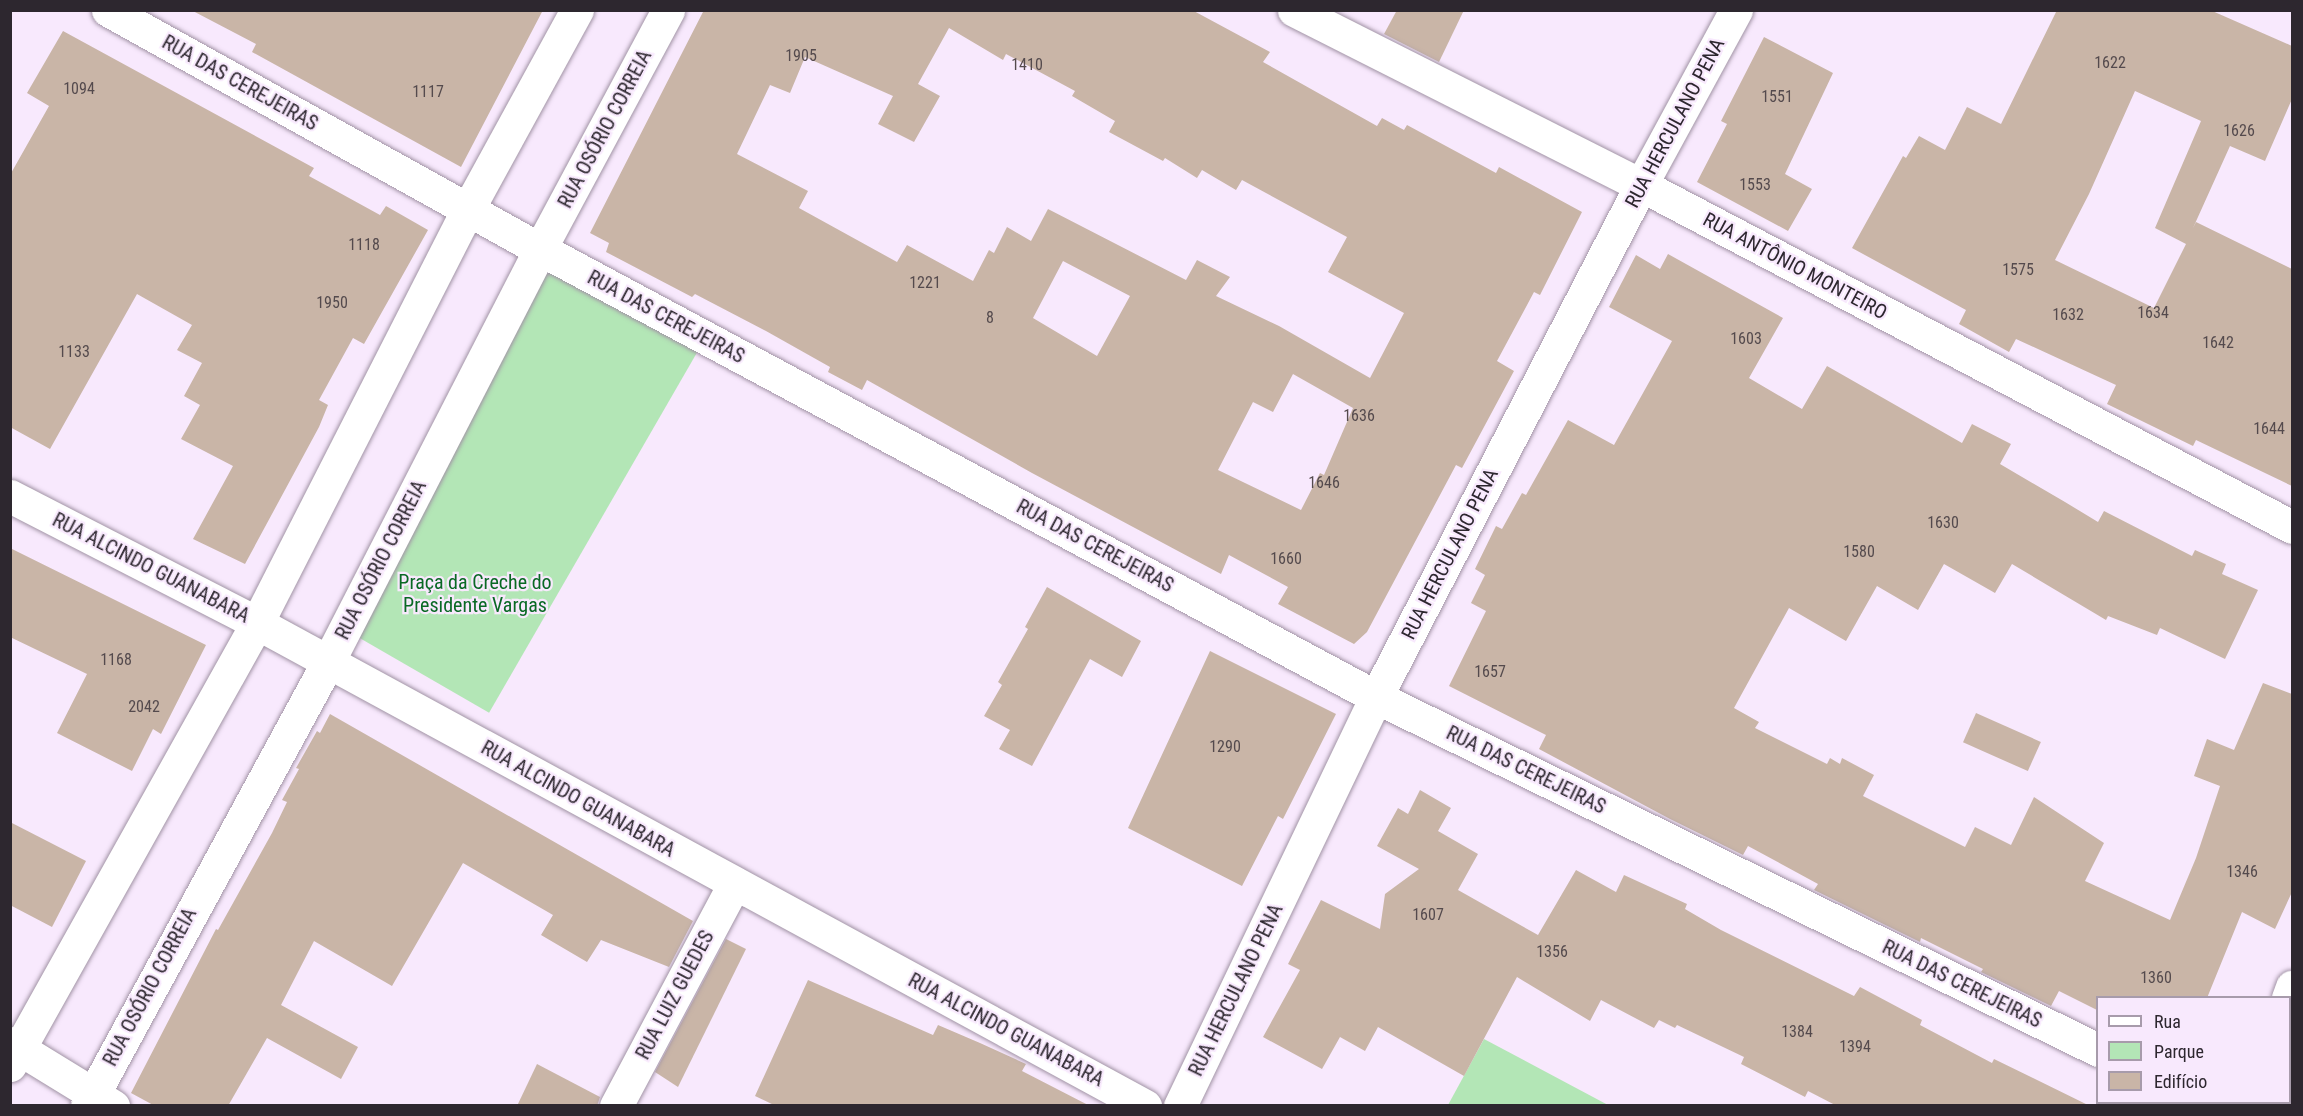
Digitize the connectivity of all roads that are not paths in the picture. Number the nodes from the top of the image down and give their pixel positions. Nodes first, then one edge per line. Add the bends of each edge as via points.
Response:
1 (108, 10) edge
2 (577, 10) edge
3 (668, 10) edge
4 (1294, 10) edge
5 (1736, 10) edge
6 (1641, 185) junction
7 (468, 209) junction
8 (540, 249) junction
9 (10, 496) edge
10 (2292, 527) edge
11 (257, 623) junction
12 (328, 662) junction
13 (1376, 697) junction
14 (734, 884) junction
15 (2096, 1050) edge
16 (13, 1052) edge
17 (98, 1102) edge
18 (616, 1106) edge
19 (1145, 1106) edge
20 (1180, 1106) edge

1 - 7 street, RUA DAS CEREJEIRAS
2 - 7 street
3 - 8 street, RUA OSÓRIO CORREIA
4 - 6 street, RUA ANTÔNIO MONTEIRO
5 - 6 street, RUA HERCULANO PENA
6 - 10 street, RUA ANTÔNIO MONTEIRO
6 - 13 street, RUA HERCULANO PENA
7 - 8 street, RUA DAS CEREJEIRAS
7 - 11 street
8 - 12 street, RUA OSÓRIO CORREIA
8 - 13 street, RUA DAS CEREJEIRAS
9 - 11 street, RUA ALCINDO GUANABARA
11 - 12 street, RUA ALCINDO GUANABARA
11 - 16 street
12 - 14 street, RUA ALCINDO GUANABARA
12 - 17 street, RUA OSÓRIO CORREIA
13 - 15 street, RUA DAS CEREJEIRAS
13 - 20 street, RUA HERCULANO PENA
14 - 18 street, RUA LUIZ GUEDES
14 - 19 street, RUA ALCINDO GUANABARA
16 - 17 street

